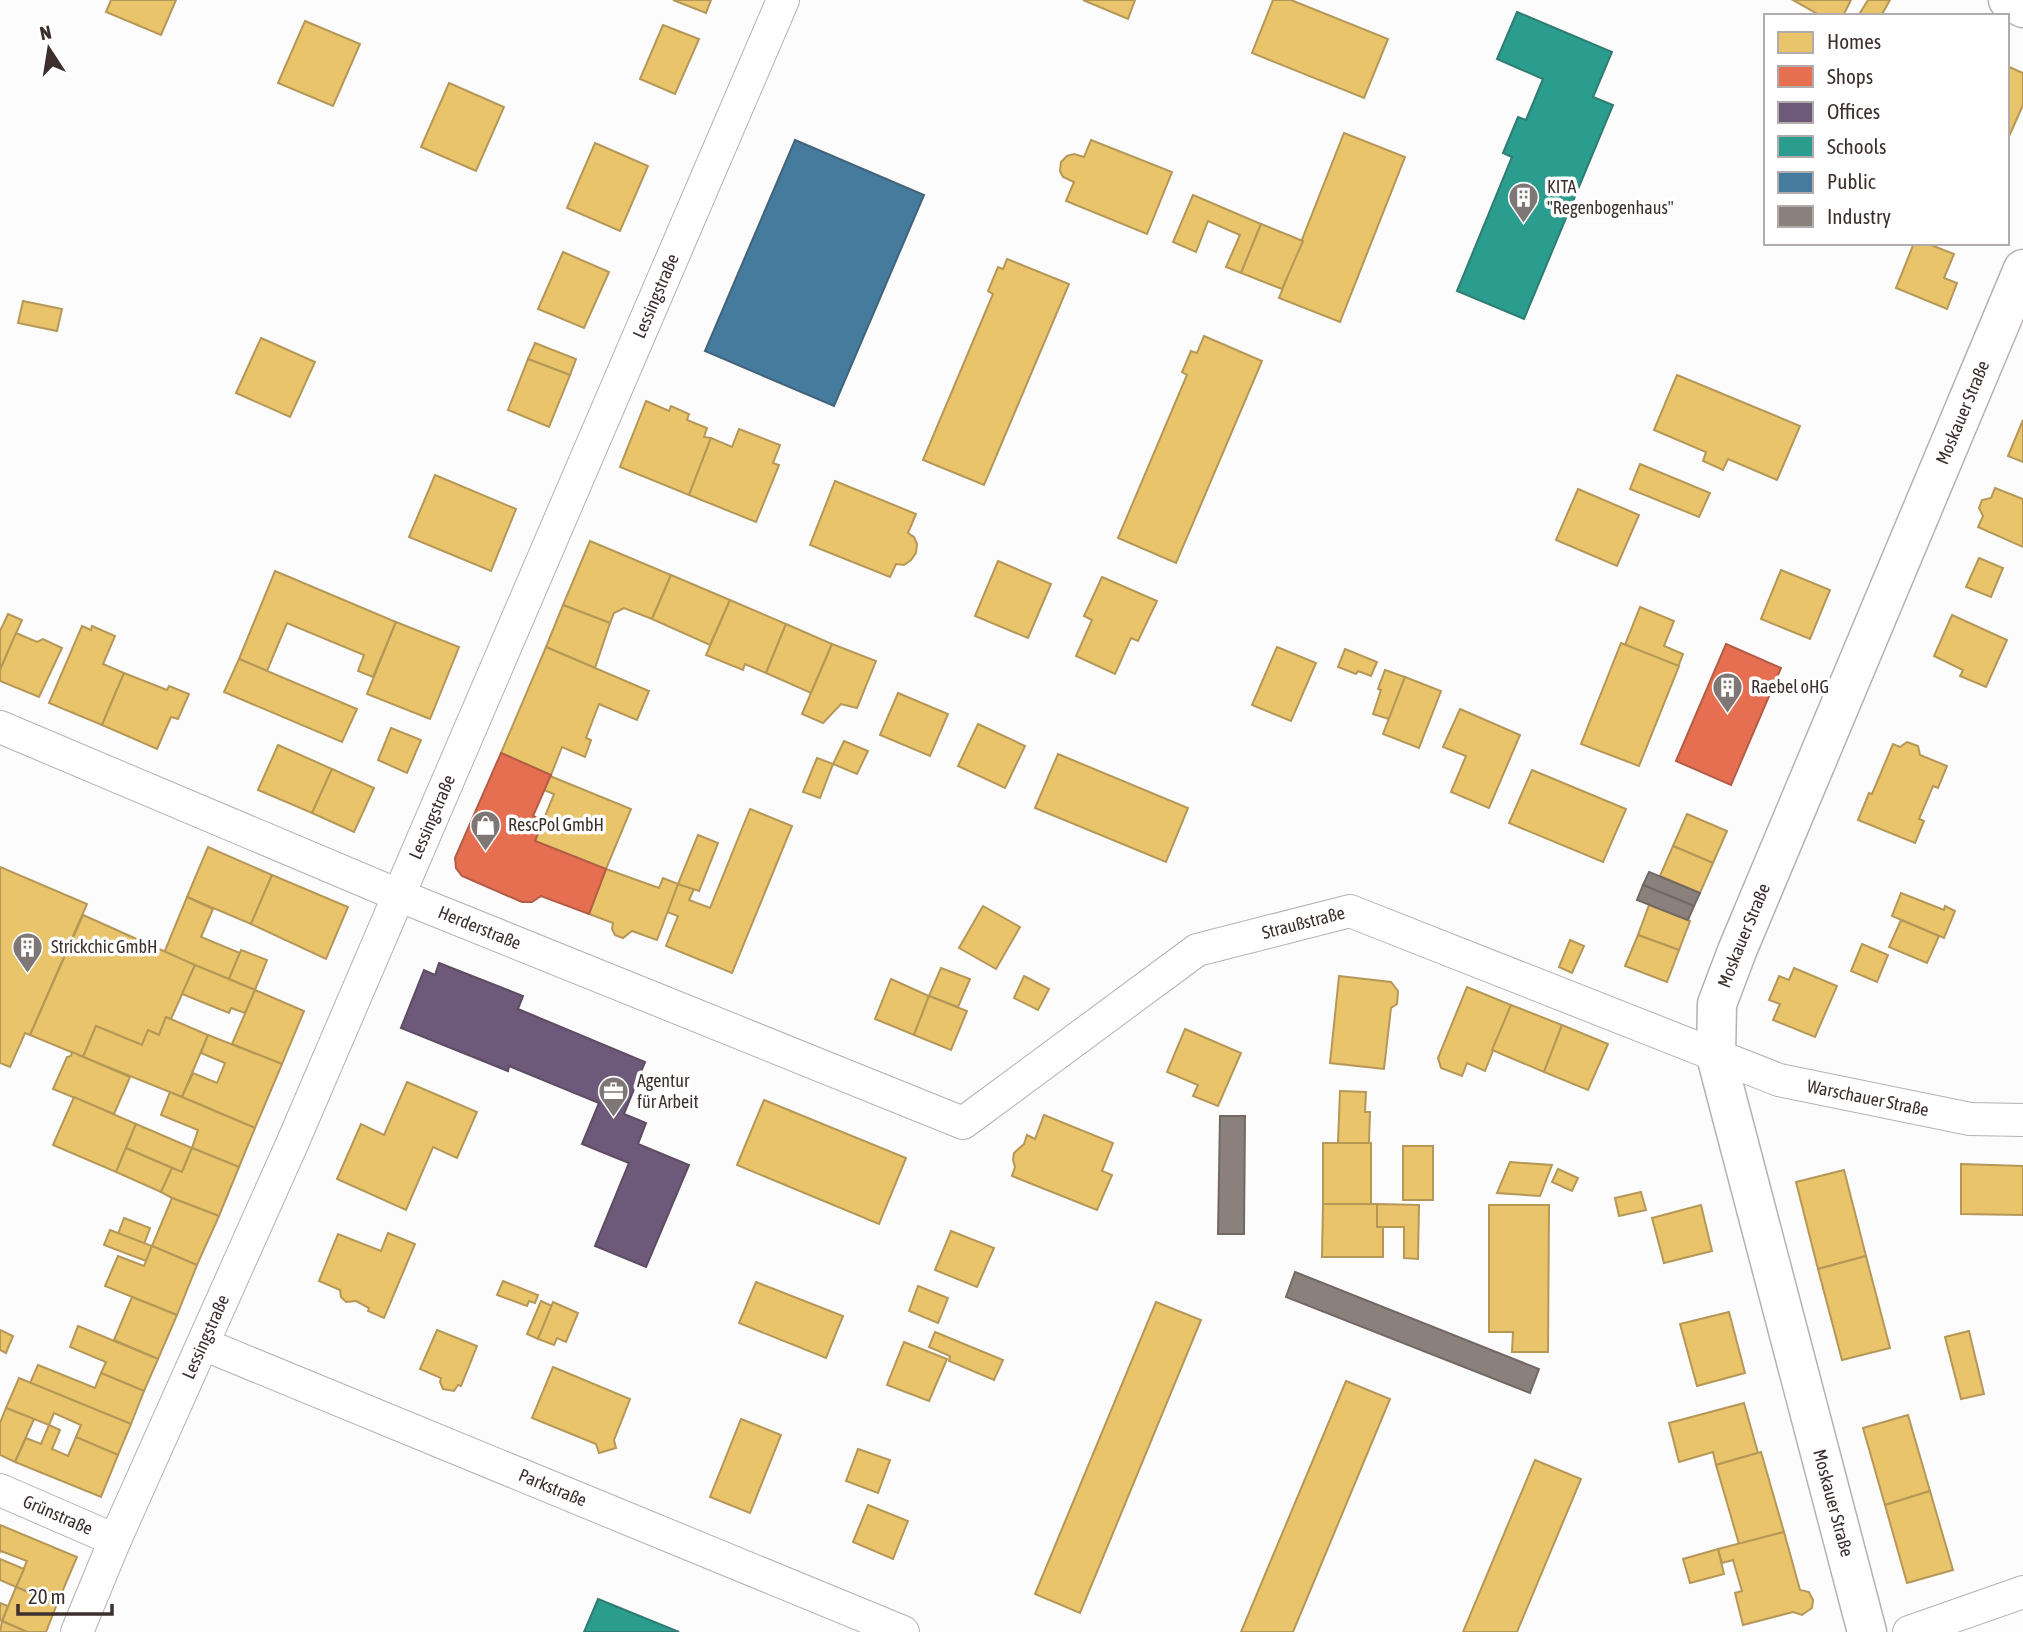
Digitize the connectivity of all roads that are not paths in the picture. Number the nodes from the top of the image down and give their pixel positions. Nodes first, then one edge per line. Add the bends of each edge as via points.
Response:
1 (783, 0) edge
2 (2008, 0) edge
3 (2023, 8) edge
4 (2023, 269) edge
5 (0, 727) edge
6 (398, 895) junction
7 (1716, 1056) junction
8 (2023, 1119) edge
9 (963, 1123) joint
10 (203, 1344) junction
11 (0, 1490) edge
12 (116, 1540) junction
13 (2023, 1592) edge
14 (77, 1632) edge
15 (903, 1632) edge
16 (1867, 1632) edge
17 (1909, 1632) edge

1 - 6 street, Lessingstraße
2 - 3 main road
4 - 7 main road, Moskauer Straße via 1737,951 1717,1004
5 - 6 street, Herderstraße
6 - 9 street, Herderstraße
6 - 10 street, Lessingstraße
7 - 8 street, Warschauer Straße via 1779,1080 1943,1114
7 - 9 street, Straußstraße via 1350,911 1197,950
7 - 16 main road, Moskauer Straße
10 - 12 street, Lessingstraße
10 - 15 street, Parkstraße
11 - 12 street, Grünstraße
12 - 14 street, Lessingstraße
13 - 17 street

